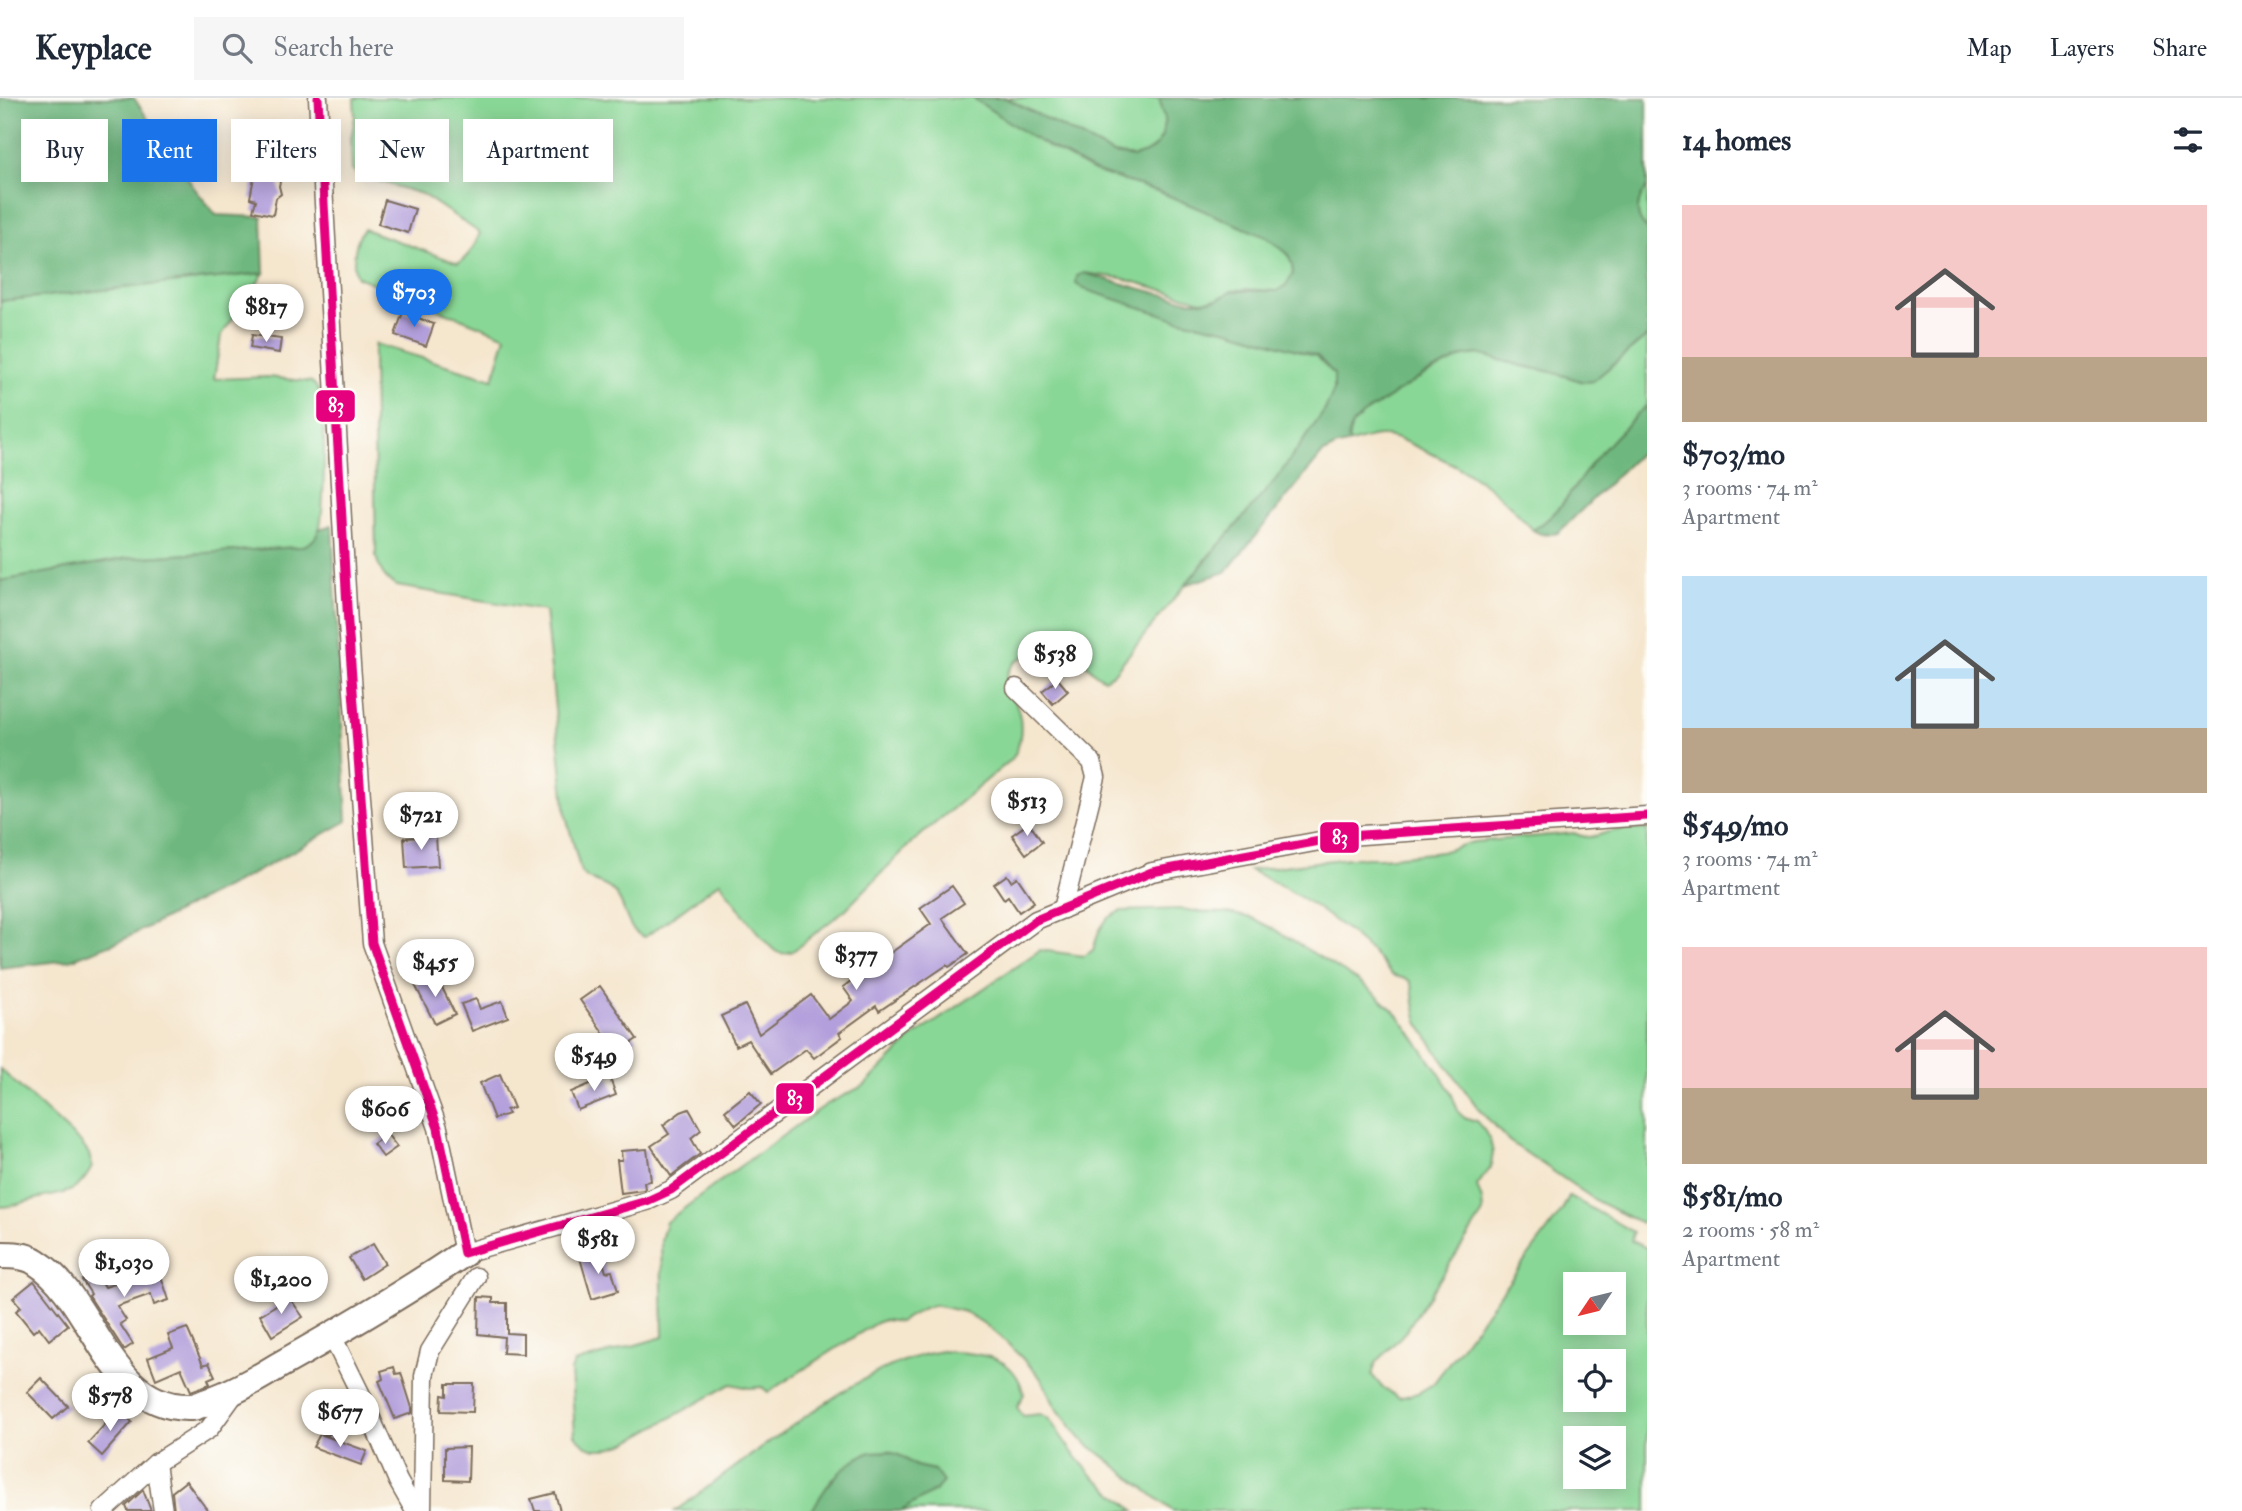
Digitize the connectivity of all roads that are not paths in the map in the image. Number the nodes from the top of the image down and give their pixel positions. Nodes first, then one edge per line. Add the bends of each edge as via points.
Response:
1 (318, 98) edge
2 (1016, 688) dead end
3 (1647, 817) edge
4 (1063, 909) junction
5 (464, 1253) junction
6 (0, 1255) edge
7 (476, 1277) dead end
8 (332, 1336) junction
9 (237, 1390) junction
10 (156, 1463) junction
11 (103, 1511) edge
12 (163, 1511) edge
13 (415, 1511) edge
14 (422, 1511) edge

1 - 5 street via 346,596 372,943 438,1128
2 - 4 street via 1092,762 1096,777
3 - 4 street via 1346,836 1152,872
4 - 5 street via 1036,920 671,1190 647,1201
5 - 8 street
6 - 9 street via 34,1260 61,1283 120,1373 147,1395 194,1407
7 - 14 street via 430,1351 424,1376
8 - 9 street
8 - 13 street
9 - 10 street via 209,1429
10 - 11 street
10 - 12 street

